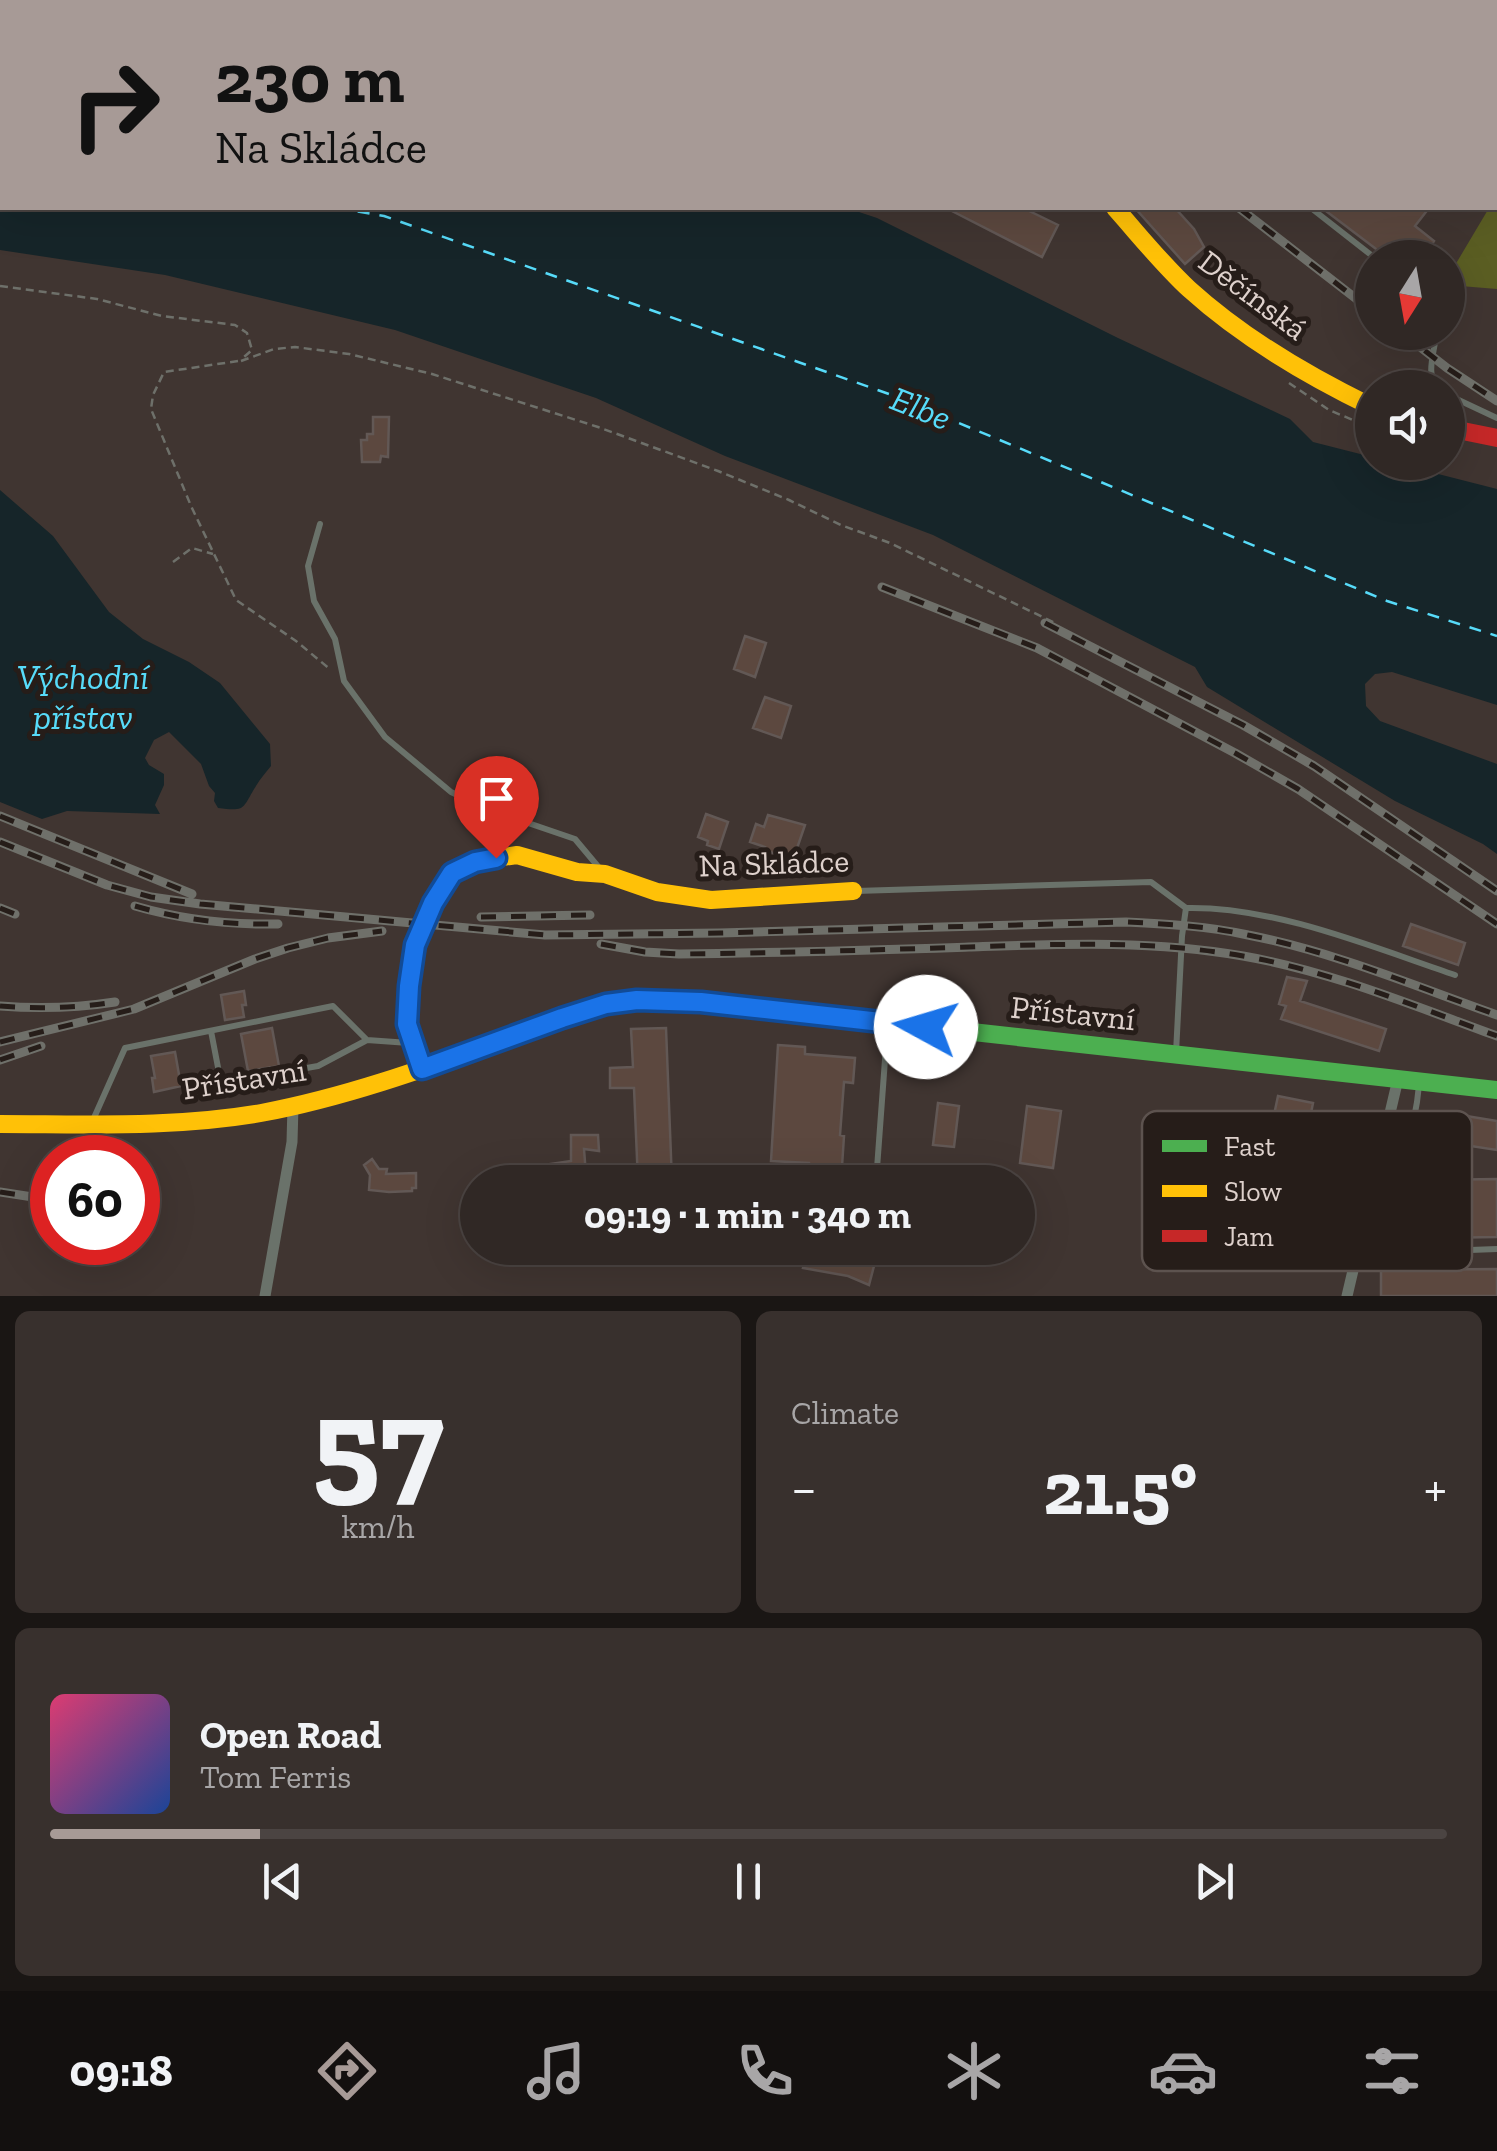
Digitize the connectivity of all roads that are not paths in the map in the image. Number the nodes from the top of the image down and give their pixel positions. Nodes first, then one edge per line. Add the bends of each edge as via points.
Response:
1 (1117, 210) edge
2 (1314, 210) edge
3 (1355, 242) edge
4 (1355, 398) edge
5 (1465, 403) edge
6 (1497, 418) edge
7 (1465, 431) edge
8 (1497, 438) edge
9 (320, 524) dead end
10 (605, 874) junction
11 (853, 891) joint
12 (1186, 908) junction
13 (1455, 975) dead end
14 (890, 1023) junction
15 (211, 1031) junction
16 (366, 1040) junction
17 (414, 1044) junction
18 (1176, 1054) junction
19 (422, 1069) junction
20 (1398, 1080) junction
21 (1419, 1082) junction
22 (1497, 1090) edge
23 (293, 1106) junction
24 (1391, 1111) edge
25 (1415, 1111) edge
26 (0, 1124) edge
27 (92, 1124) junction
28 (877, 1165) edge
29 (1497, 1249) edge
30 (1472, 1250) edge
31 (1353, 1271) edge
32 (264, 1296) edge
33 (1347, 1296) edge

1 - 4 main road, Děčínská via 1224,319
2 - 3 lane
5 - 6 lane
7 - 8 main road
9 - 10 lane via 308,566 314,602 335,639 344,680 386,737 451,792 575,839
10 - 11 main road, Na Skládce via 656,892 711,900
10 - 17 main road, Na Skládce, bridge via 516,856 452,873 415,945 407,1024
11 - 12 lane, Na Skládce via 1151,882
12 - 13 lane, Na Skládce via 1218,907 1279,920
12 - 18 lane
14 - 18 main road, Přístavní
14 - 19 main road, Přístavní via 637,1000 562,1018
14 - 28 lane
15 - 16 lane via 333,1006
15 - 16 lane via 221,1083 318,1066
15 - 27 lane via 125,1048
16 - 17 lane
17 - 19 main road, Na Skládce
18 - 20 main road, Přístavní
19 - 23 main road, Přístavní
20 - 21 main road, Přístavní
20 - 24 street
21 - 22 main road, Přístavní
21 - 25 lane
23 - 27 main road, Přístavní via 185,1121
23 - 32 street
26 - 27 main road, Přístavní
29 - 30 lane
31 - 33 street

